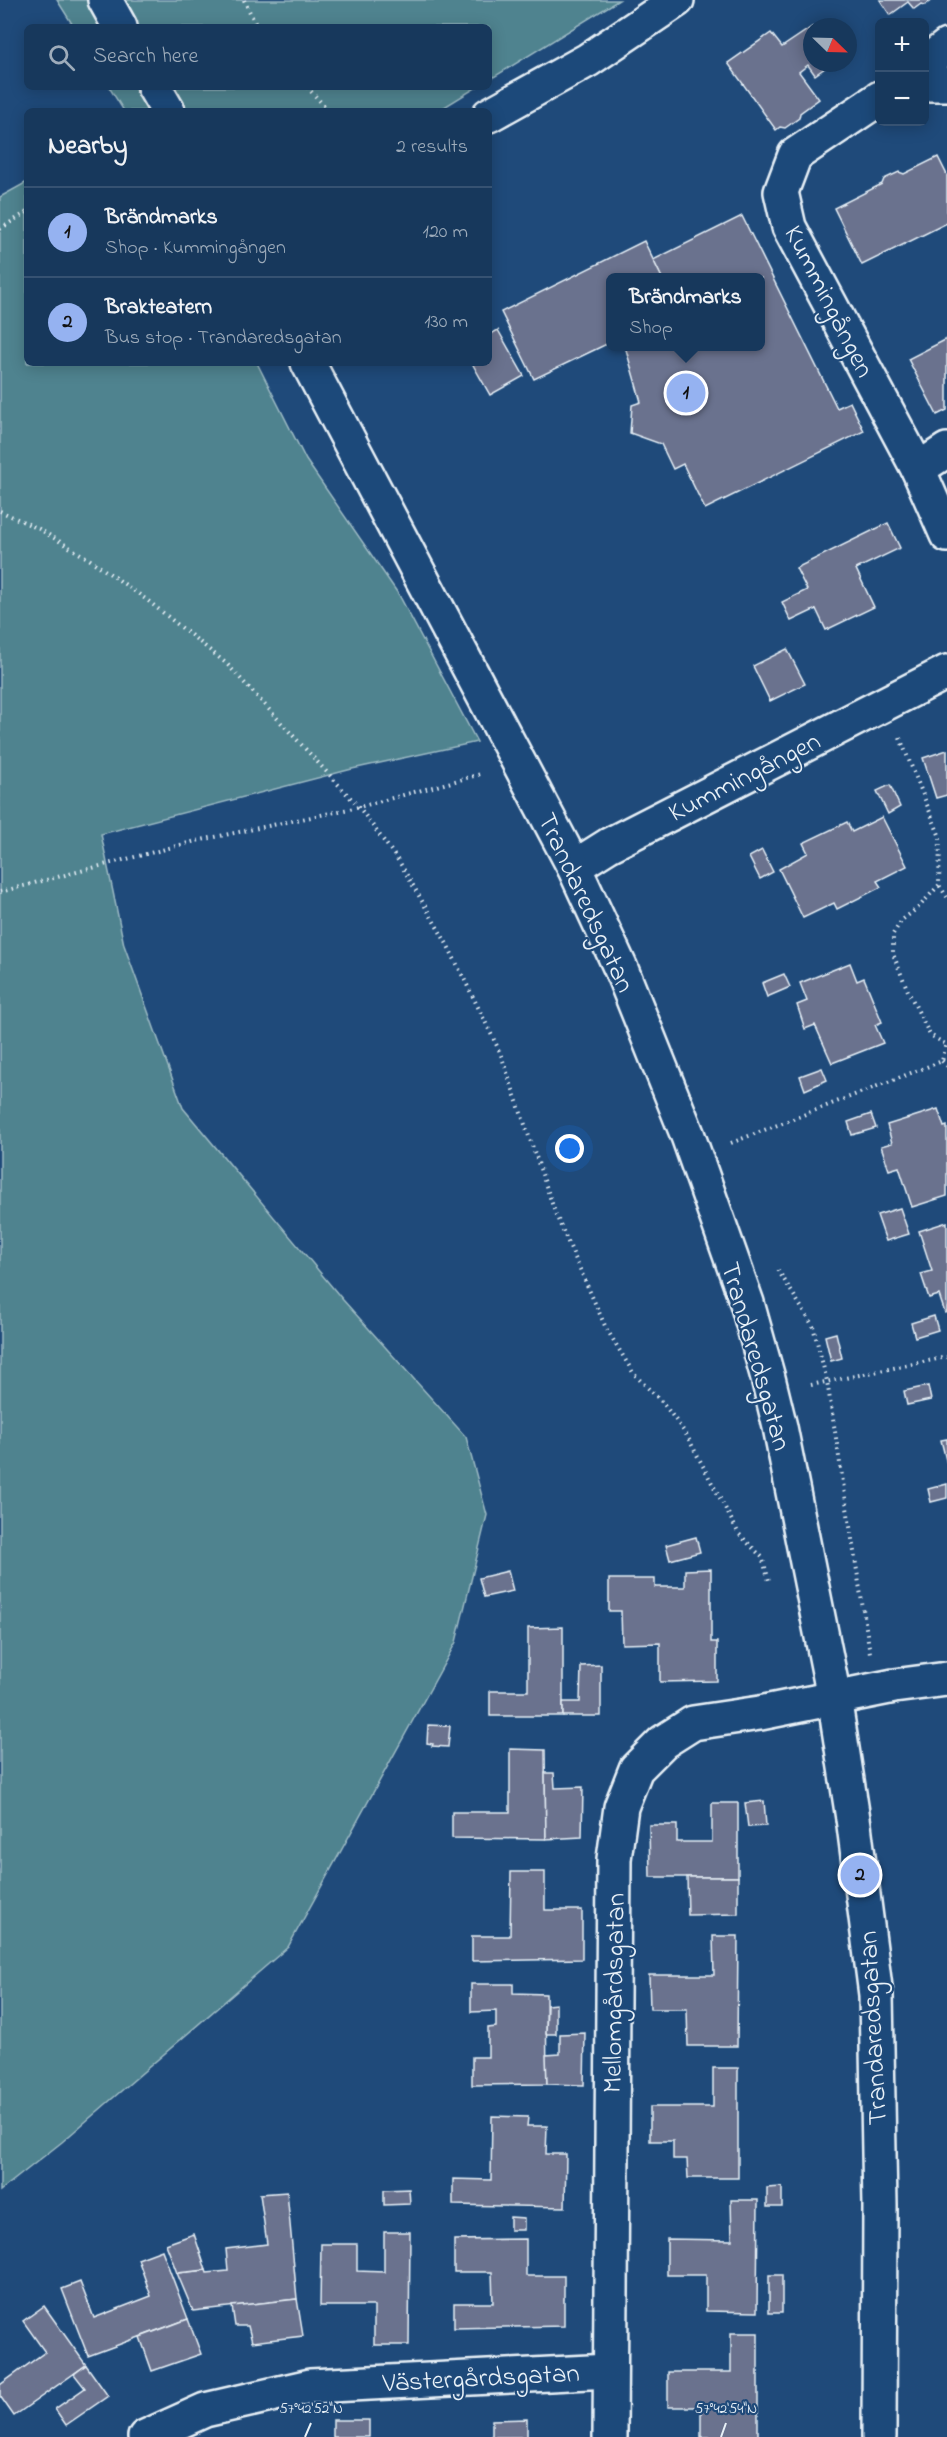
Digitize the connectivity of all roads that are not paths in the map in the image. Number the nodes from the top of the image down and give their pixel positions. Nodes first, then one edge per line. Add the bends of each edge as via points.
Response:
1 (105, 0) edge
2 (677, 0) edge
3 (118, 24) edge
4 (947, 46) edge
5 (929, 60) edge
6 (929, 84) edge
7 (947, 84) edge
8 (156, 90) edge
9 (875, 101) edge
10 (166, 108) edge
11 (492, 113) edge
12 (310, 366) edge
13 (947, 450) edge
14 (918, 469) junction
15 (947, 535) edge
16 (947, 672) edge
17 (574, 867) junction
18 (947, 1679) edge
19 (834, 1697) junction
20 (609, 2371) junction
21 (145, 2437) edge
22 (610, 2437) edge
23 (879, 2437) edge

1 - 3 street
2 - 11 street via 588,60
4 - 5 street
6 - 7 street
8 - 10 street
9 - 14 street, Kummingången via 795,155 781,192 789,227
12 - 17 street, Trandaredsgatan
13 - 14 street
14 - 15 street, Kummingången
16 - 17 street, Kummingången via 609,845
17 - 19 street, Trandaredsgatan via 621,969 688,1136 747,1303 780,1427
18 - 19 street, Mellomgårdsgatan
19 - 20 street, Mellomgårdsgatan via 693,1723 663,1742 636,1769 621,1807 614,1859
19 - 23 street, Trandaredsgatan via 876,1995
20 - 21 street, Västergårdsgatan via 310,2386 205,2410
20 - 22 street, Mellomgårdsgatan

